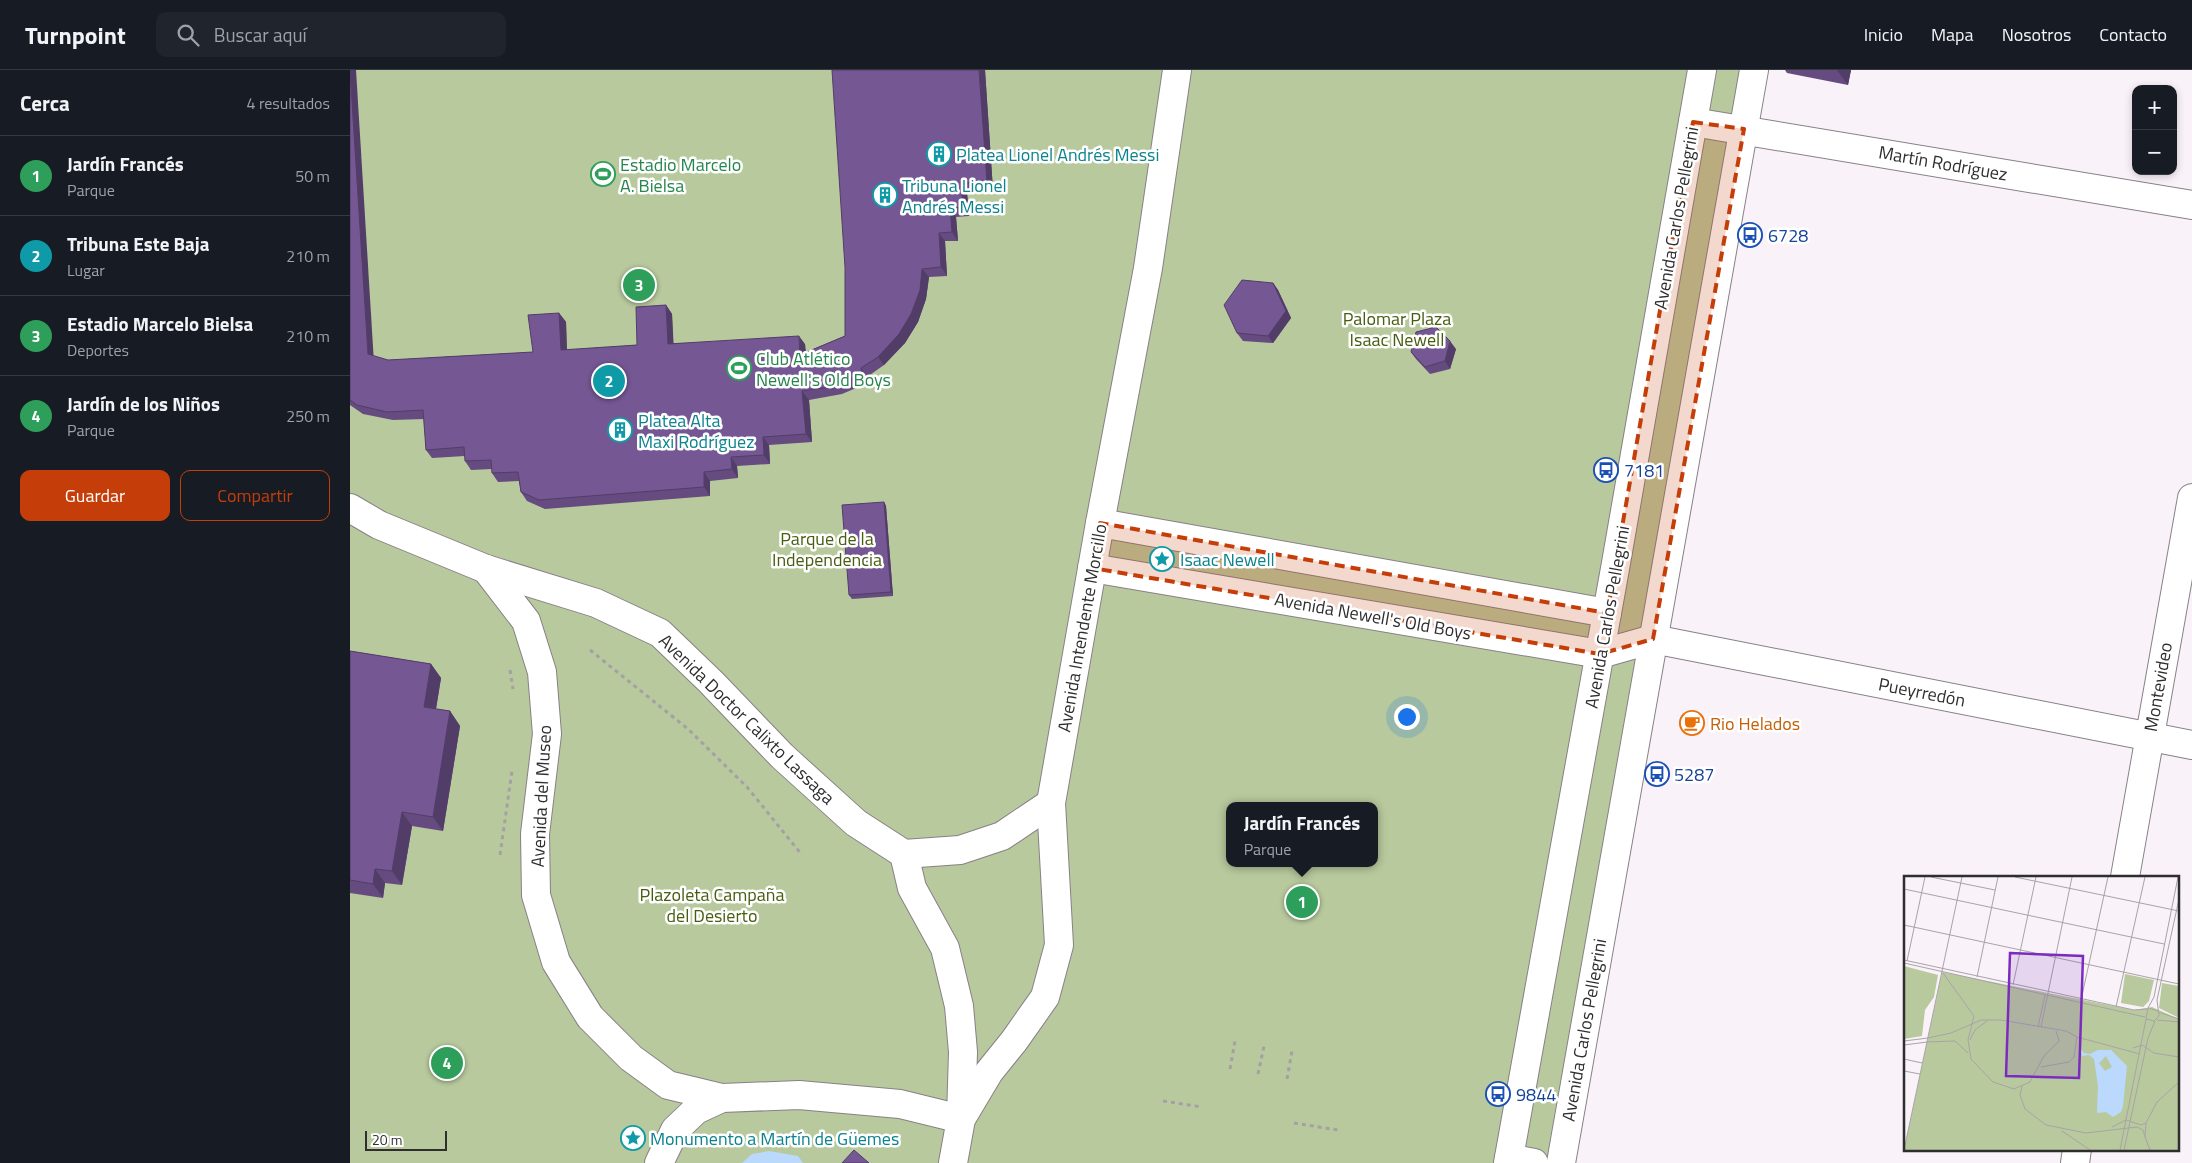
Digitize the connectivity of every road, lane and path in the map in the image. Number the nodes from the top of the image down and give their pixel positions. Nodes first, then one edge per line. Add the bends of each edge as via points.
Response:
1 (1177, 70) edge
2 (1702, 70) edge
3 (1754, 70) edge
4 (1693, 122) junction
5 (1744, 129) junction
6 (2192, 205) edge
7 (2192, 498) edge
8 (350, 508) edge
9 (1100, 524) junction
10 (1092, 568) junction
11 (486, 569) junction
12 (1607, 613) junction
13 (1653, 639) junction
14 (590, 650) dead end
15 (1600, 654) junction
16 (509, 666) dead end
17 (514, 694) dead end
18 (2149, 738) junction
19 (2192, 745) edge
20 (512, 769) dead end
21 (1052, 803) junction
22 (904, 854) junction
23 (500, 855) dead end
24 (802, 855) dead end
25 (2125, 876) edge
26 (1235, 1041) dead end
27 (1264, 1046) dead end
28 (1292, 1051) dead end
29 (1230, 1069) dead end
30 (1258, 1074) dead end
31 (1287, 1079) dead end
32 (722, 1098) junction
33 (1164, 1101) dead end
34 (1202, 1108) dead end
35 (961, 1119) junction
36 (1294, 1123) dead end
37 (1338, 1130) dead end
38 (2077, 1150) edge
39 (1517, 1162) edge
40 (659, 1163) edge
41 (953, 1163) edge
42 (1561, 1163) edge
43 (2075, 1163) edge

1 - 9 street, Avenida Intendente Morcillo via 1148,268
2 - 4 street, Avenida Carlos Pellegrini
3 - 5 street, Avenida Carlos Pellegrini
4 - 5 street, Martín Rodríguez
4 - 12 street, Avenida Carlos Pellegrini
5 - 6 street, Martín Rodríguez
5 - 13 street, Avenida Carlos Pellegrini
7 - 18 street, Montevideo
8 - 11 street, Avenida Doctor Calixto Lassaga via 379,525
9 - 10 street, Avenida Intendente Morcillo
9 - 12 street
10 - 15 street, Avenida Newell's Old Boys
10 - 21 street, Avenida Intendente Morcillo
11 - 22 street, Avenida Doctor Calixto Lassaga via 596,603 660,633 815,786 856,823
11 - 32 street, Avenida del Museo via 526,621 542,672 547,734 535,834 536,895 556,962 590,1017 631,1058 668,1085
12 - 15 street, Avenida Carlos Pellegrini
13 - 15 street, Avenida Newell's Old Boys
13 - 18 street, Pueyrredón
13 - 42 street, Avenida Carlos Pellegrini
14 - 24 path via 688,729 747,787
15 - 39 street, Avenida Carlos Pellegrini
16 - 17 path
18 - 19 street, Pueyrredón
18 - 25 street, Montevideo
20 - 23 path
21 - 22 street via 1002,836 960,850
21 - 35 street, Avenida Intendente Morcillo via 1059,945 1045,997 988,1072
22 - 35 street via 912,888 945,948 959,1006 963,1052
26 - 29 path
27 - 30 path
28 - 31 path
32 - 35 street via 817,1096 900,1104
32 - 40 street via 696,1110 675,1130
33 - 34 path
35 - 41 street, Avenida Intendente Morcillo
36 - 37 path
38 - 43 street

